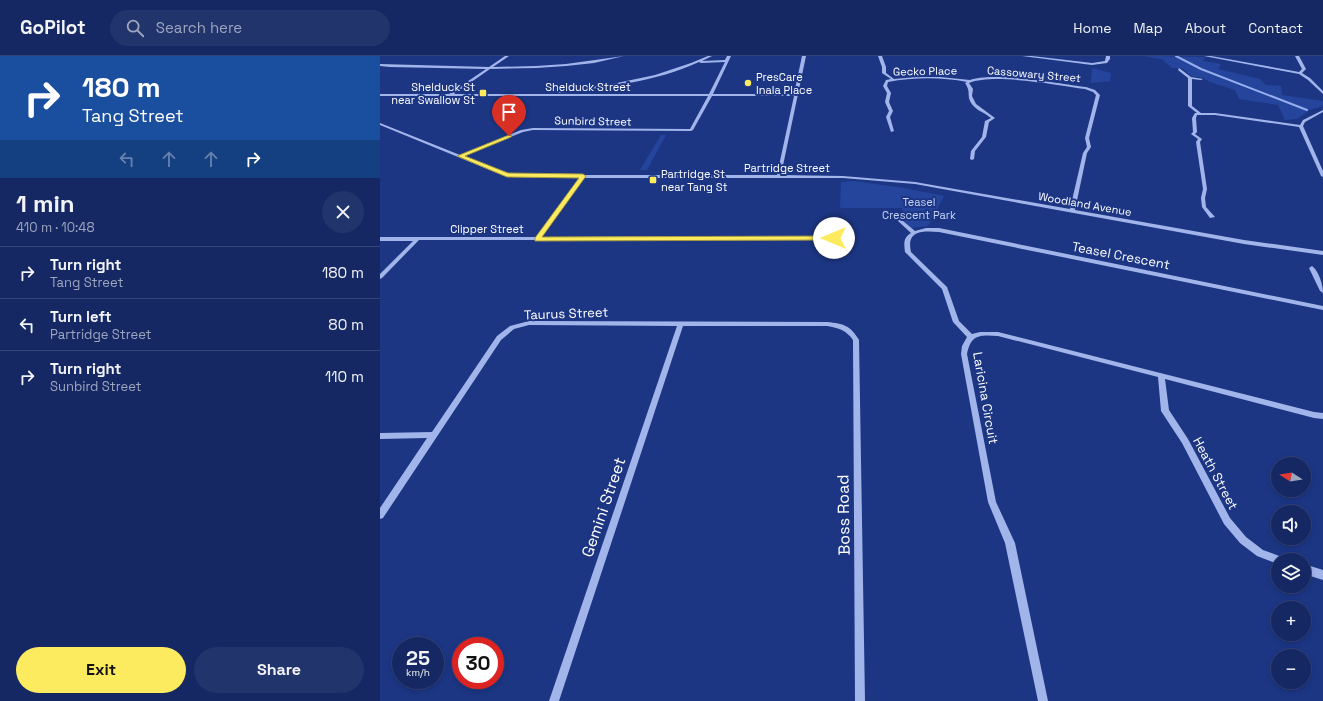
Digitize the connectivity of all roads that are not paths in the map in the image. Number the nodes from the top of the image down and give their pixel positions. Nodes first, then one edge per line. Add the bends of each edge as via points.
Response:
1 (507, 56) edge
2 (622, 56) edge
3 (710, 56) edge
4 (729, 56) edge
5 (804, 56) edge
6 (880, 56) edge
7 (1024, 56) edge
8 (1108, 56) edge
9 (1206, 56) edge
10 (1297, 56) edge
11 (725, 61) junction
12 (699, 62) junction
13 (380, 65) edge
14 (492, 67) junction
15 (1179, 68) dead end
16 (1300, 73) junction
17 (1190, 78) junction
18 (894, 79) junction
19 (1201, 79) dead end
20 (969, 81) junction
21 (617, 84) junction
22 (1323, 93) edge
23 (380, 95) edge
24 (450, 95) junction
25 (546, 96) junction
26 (597, 96) junction
27 (710, 96) junction
28 (795, 96) junction
29 (1323, 111) edge
30 (1199, 113) junction
31 (380, 124) edge
32 (1301, 126) junction
33 (386, 127) junction
34 (380, 129) edge
35 (691, 130) junction
36 (892, 131) dead end
37 (696, 132) dead end
38 (460, 156) junction
39 (972, 159) dead end
40 (583, 176) junction
41 (779, 176) junction
42 (1323, 176) edge
43 (843, 177) joint
44 (1072, 212) junction
45 (900, 214) dead end
46 (1212, 217) dead end
47 (914, 233) junction
48 (834, 238) dead end
49 (380, 239) edge
50 (418, 239) junction
51 (537, 239) junction
52 (1323, 253) edge
53 (1312, 268) dead end
54 (380, 277) edge
55 (1323, 291) edge
56 (1323, 308) edge
57 (680, 324) junction
58 (850, 330) joint
59 (971, 336) junction
60 (1161, 376) junction
61 (1323, 416) edge
62 (433, 435) junction
63 (380, 436) edge
64 (380, 514) edge
65 (1271, 557) edge
66 (1311, 571) edge
67 (1323, 575) edge
68 (554, 701) edge
69 (860, 701) edge
70 (1043, 701) edge

1 - 14 street
2 - 14 street via 563,66
3 - 12 street
4 - 11 street
5 - 28 street
6 - 18 street via 884,74
7 - 8 street via 1101,65 1106,64
9 - 16 street
10 - 16 street via 1304,69
11 - 12 street
11 - 27 street
12 - 21 street
13 - 14 street
14 - 24 street
15 - 17 street
16 - 22 street
17 - 19 street
17 - 30 street via 1190,106
18 - 20 street, Gecko Place via 959,78
18 - 36 street, Gecko Place via 887,81 885,86 889,93 887,102 891,111 888,117
20 - 39 street, Cassowary Street via 967,83 971,89 972,101 981,111 994,118 987,121 984,137 973,151
20 - 44 street, Cassowary Street via 997,78 1101,92 1087,138 1089,147 1085,153
21 - 25 street
21 - 26 street
23 - 24 street, Shelduck Street
24 - 25 street, Shelduck Street
25 - 26 street, Shelduck Street
26 - 27 street, Shelduck Street
27 - 28 street, Shelduck Street
27 - 35 street
28 - 41 street
29 - 32 street via 1304,121
30 - 32 street
30 - 46 street via 1194,118 1193,134 1200,139 1198,142 1205,189 1204,207
31 - 33 street, Partridge Street
32 - 42 street
33 - 34 street
33 - 38 street, Partridge Street
35 - 37 street
35 - 38 street, Sunbird Street via 533,129
38 - 40 street, Partridge Street via 507,175
40 - 41 street, Partridge Street
40 - 51 street
41 - 43 street, Partridge Street
43 - 44 street, Woodland Avenue via 915,184
44 - 52 street, Woodland Avenue
45 - 47 street via 901,221
47 - 56 street, Teasel Crescent via 928,229 939,230
47 - 59 street via 907,238 905,245 908,252 945,288 956,322
48 - 51 street, Clipper Street
49 - 50 street, Clipper Street
50 - 51 street, Clipper Street
50 - 54 street
53 - 55 street
57 - 58 street, Taurus Street via 827,324
57 - 62 street, Taurus Street via 529,323 512,327 499,338
57 - 68 street, Gemini Street
58 - 69 street, Boss Road via 856,340
59 - 60 street, Laricina Circuit via 981,333 998,334
59 - 70 street, Laricina Circuit via 965,345 964,354 992,502 1010,543
60 - 61 street, Laricina Circuit
60 - 65 street, Heath Street via 1165,411 1185,441 1226,521 1260,554
62 - 63 street
62 - 64 street, Taurus Street
66 - 67 street

